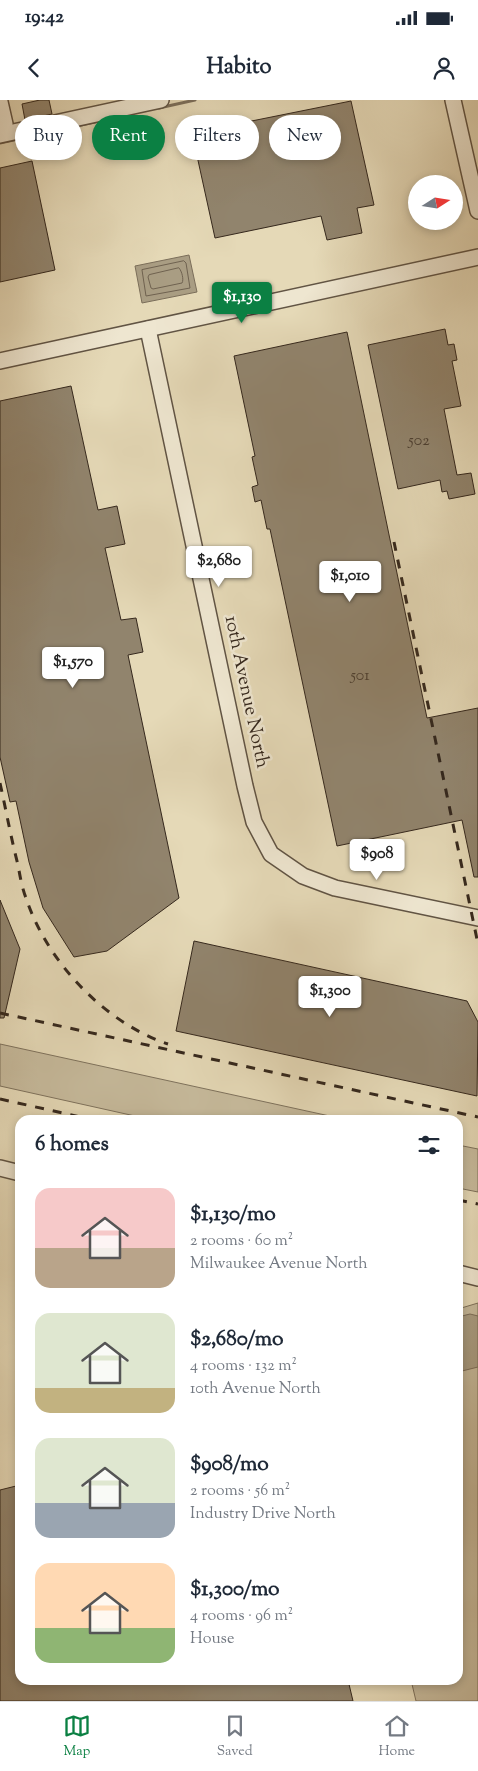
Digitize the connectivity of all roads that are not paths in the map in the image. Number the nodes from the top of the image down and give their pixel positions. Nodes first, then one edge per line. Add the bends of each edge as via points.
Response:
1 (161, 100) edge
2 (453, 100) edge
3 (0, 102) edge
4 (3, 130) edge
5 (478, 211) edge
6 (478, 257) edge
7 (148, 329) junction
8 (0, 361) edge
9 (478, 918) edge
10 (0, 1168) edge
11 (15, 1172) edge
12 (463, 1274) edge
13 (478, 1278) edge

1 - 4 street
2 - 5 street
3 - 4 street
6 - 7 street
7 - 8 street
7 - 9 street, 10th Avenue North via 251,812 259,833 271,854 303,876 329,886
10 - 11 street
12 - 13 street

